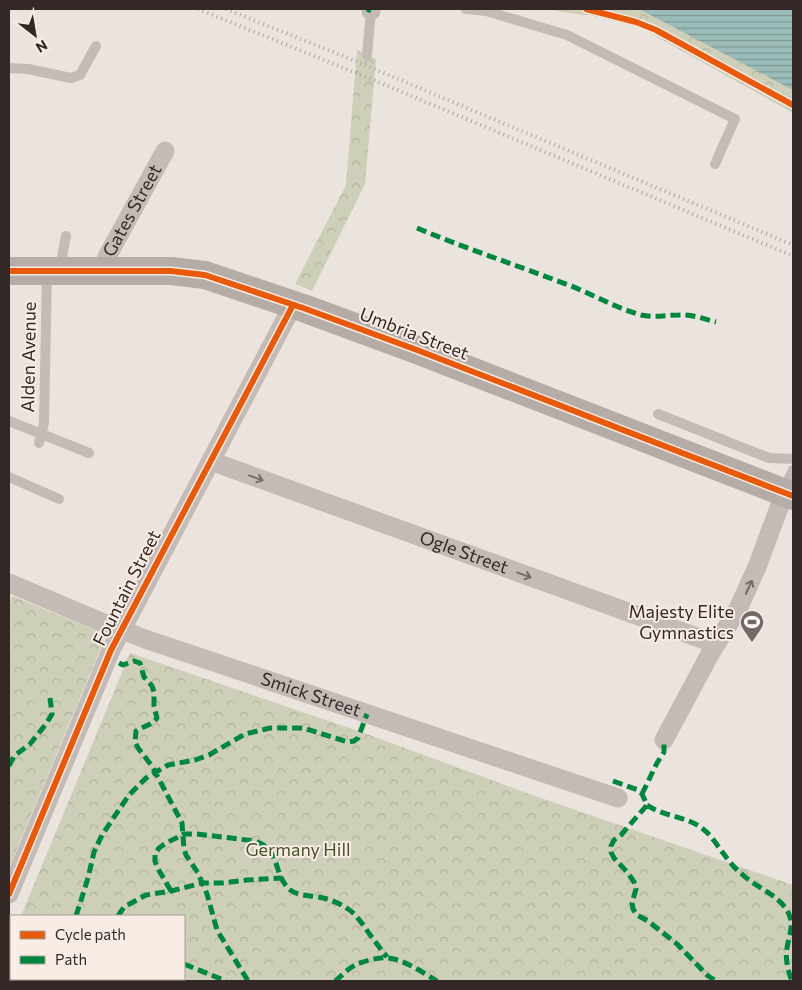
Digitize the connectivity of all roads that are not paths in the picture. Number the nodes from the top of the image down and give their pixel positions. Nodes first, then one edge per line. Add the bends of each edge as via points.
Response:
1 (466, 9) edge
2 (371, 10) edge
3 (96, 46) dead end
4 (367, 55) dead end
5 (9, 68) edge
6 (165, 151) dead end
7 (715, 164) dead end
8 (66, 236) dead end
9 (9, 271) edge
10 (54, 271) junction
11 (101, 271) junction
12 (293, 305) junction
13 (658, 414) dead end
14 (9, 421) edge
15 (41, 438) junction
16 (89, 453) dead end
17 (793, 459) edge
18 (211, 461) junction
19 (9, 477) edge
20 (790, 486) edge
21 (59, 499) dead end
22 (9, 583) edge
23 (121, 630) junction
24 (716, 644) junction
25 (664, 740) dead end
26 (618, 798) dead end
27 (9, 894) edge

1 - 7 lane via 567,35 735,119
2 - 4 lane
3 - 5 lane via 80,75 71,78
6 - 11 street, Gates Street
8 - 10 lane, Alden Avenue via 62,257
9 - 10 main road, Umbria Street
10 - 11 main road, Umbria Street
10 - 15 lane, Alden Avenue
11 - 12 main road, Umbria Street via 205,275
12 - 18 street, Fountain Street
12 - 20 main road, Umbria Street
13 - 17 lane via 769,458
14 - 15 lane
15 - 16 lane
18 - 23 street, Fountain Street
18 -> 24 street, Ogle Street
19 - 21 lane via 24,478
24 -> 20 street via 752,580
22 - 23 street, Smick Street
23 - 26 street, Smick Street
23 - 27 street, Fountain Street
24 - 25 street

